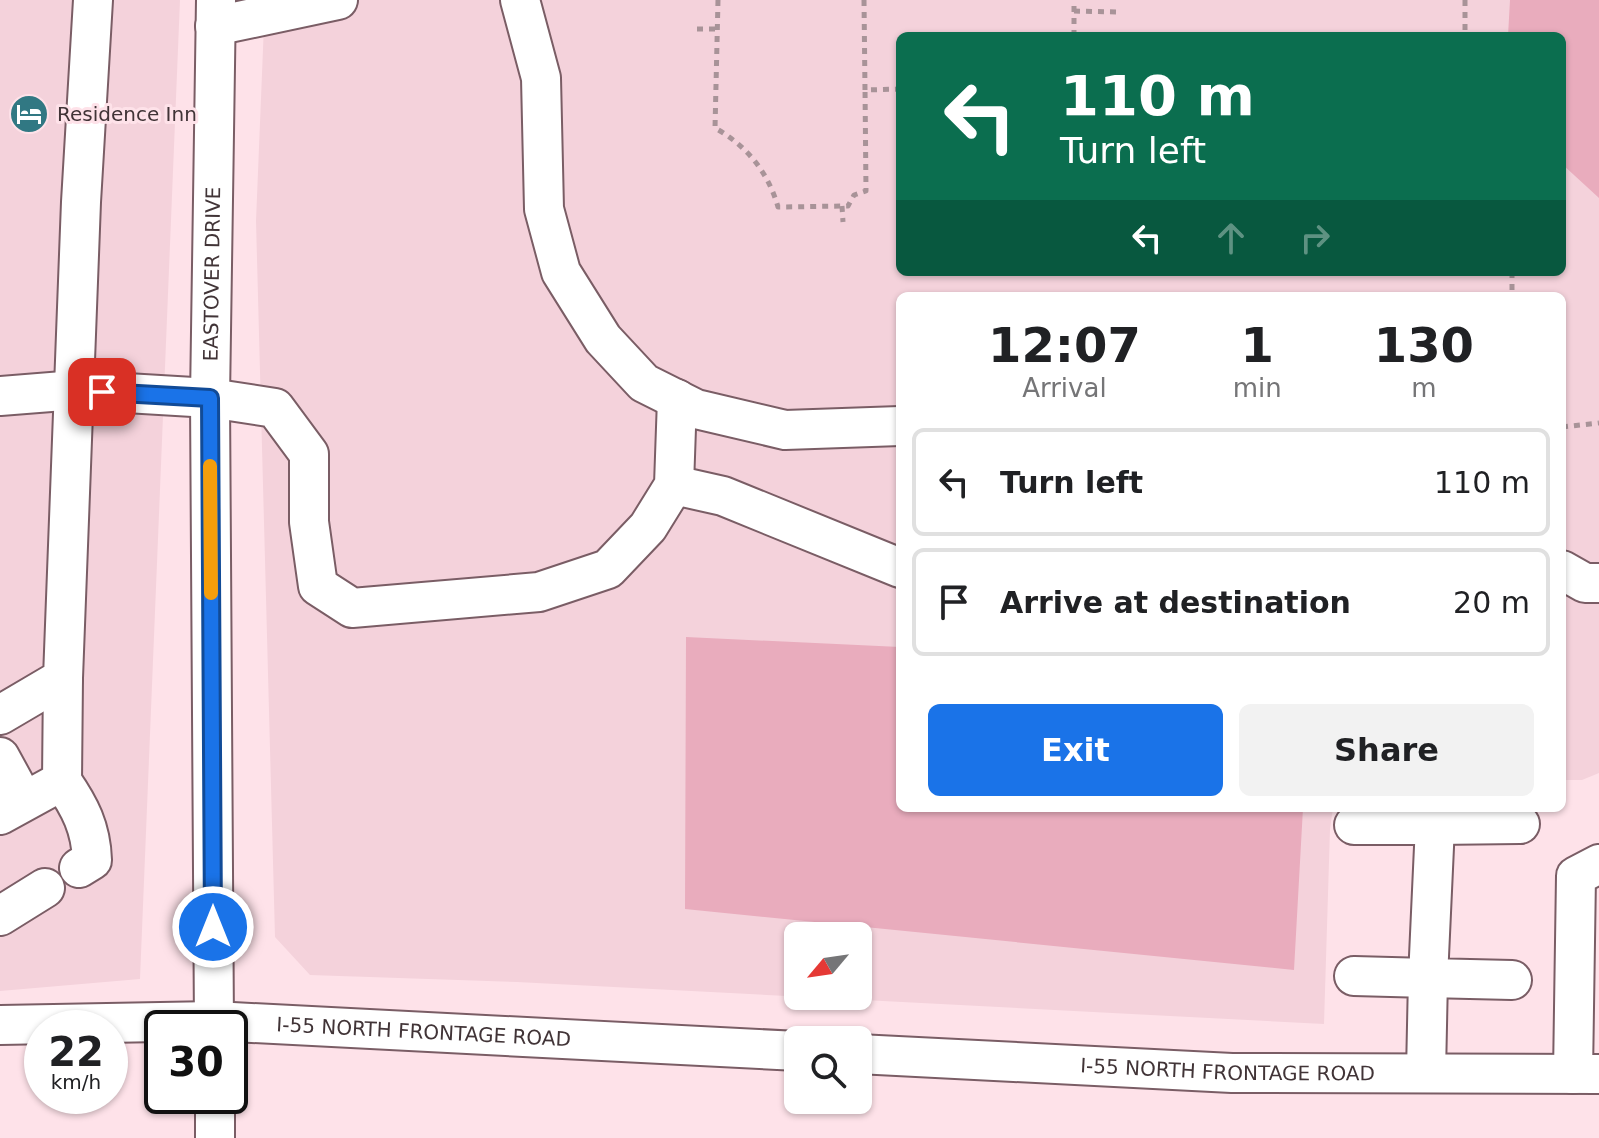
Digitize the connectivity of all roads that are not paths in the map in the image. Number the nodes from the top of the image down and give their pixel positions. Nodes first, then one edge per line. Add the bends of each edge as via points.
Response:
1 (93, 0) edge
2 (338, 0) edge
3 (520, 0) edge
4 (215, 13) edge
5 (76, 390) junction
6 (0, 396) edge
7 (210, 398) junction
8 (677, 399) junction
9 (896, 426) edge
10 (674, 485) junction
11 (896, 566) edge
12 (1566, 572) edge
13 (1599, 583) edge
14 (63, 678) junction
15 (0, 715) edge
16 (0, 757) edge
17 (62, 781) junction
18 (12, 808) edge
19 (1520, 824) dead end
20 (1354, 825) dead end
21 (1435, 825) junction
22 (1599, 864) edge
23 (79, 868) dead end
24 (45, 888) dead end
25 (0, 916) edge
26 (1354, 976) dead end
27 (1428, 978) junction
28 (1512, 980) dead end
29 (214, 1010) edge
30 (144, 1024) edge
31 (0, 1025) edge
32 (248, 1026) edge
33 (784, 1050) edge
34 (872, 1055) edge
35 (1426, 1073) junction
36 (1586, 1074) edge
37 (215, 1114) edge
38 (215, 1138) edge

1 - 5 street
2 - 4 street
3 - 8 street via 541,78 544,209 561,272 603,339 644,383
4 - 7 street, EASTOVER DRIVE
5 - 6 street
5 - 7 street
5 - 14 street
7 - 10 street via 275,408 309,454 309,522 318,586 352,608 539,592 608,569 648,527
7 - 29 street, EASTOVER DRIVE
8 - 9 street via 696,409 785,430
8 - 10 street
10 - 11 street via 723,496
12 - 13 street via 1585,583
14 - 15 street
14 - 17 street
16 - 18 street
17 - 18 street
17 - 23 street via 91,837 92,860
19 - 21 street
20 - 21 street
21 - 27 street
22 - 36 street via 1576,876
24 - 25 street
26 - 27 street
27 - 28 street
27 - 35 street
30 - 31 street, I-55 NORTH FRONTAGE ROAD
32 - 33 street, I-55 NORTH FRONTAGE ROAD
34 - 35 street, I-55 NORTH FRONTAGE ROAD via 1232,1073
35 - 36 street, I-55 NORTH FRONTAGE ROAD
37 - 38 street

